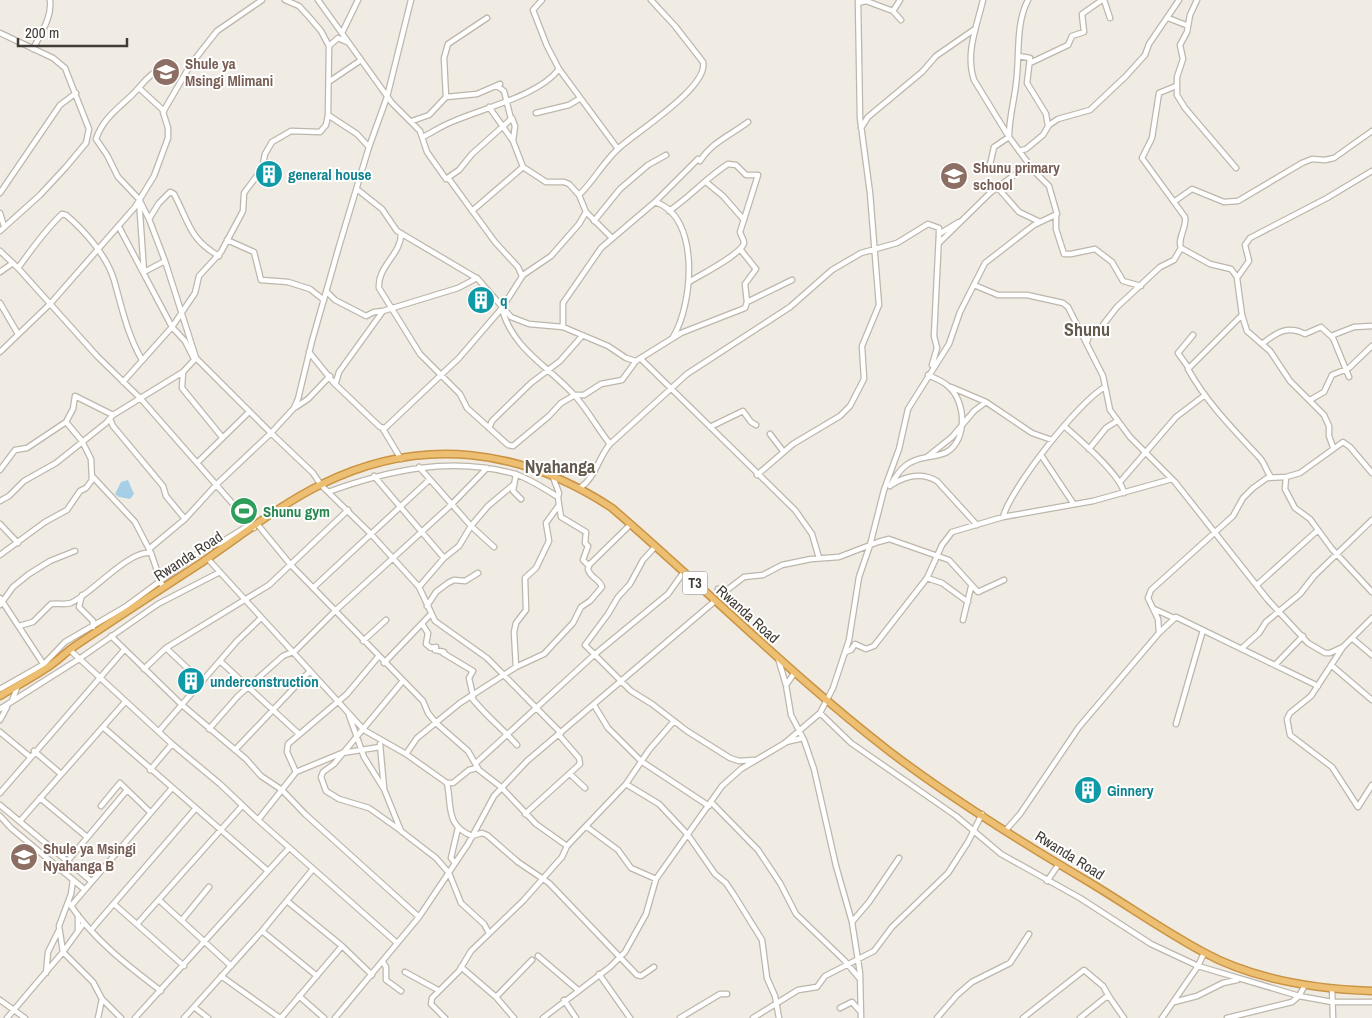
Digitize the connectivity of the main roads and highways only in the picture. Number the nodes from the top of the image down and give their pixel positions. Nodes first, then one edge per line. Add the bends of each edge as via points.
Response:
1 (0, 696) edge
2 (1372, 991) edge

1 - 2 highway, Rwanda Road / T3 via 254,525 321,485 366,467 426,455 474,454 509,461 553,475 612,508 777,657 891,752 1059,864 1204,953 1256,974 1304,985

